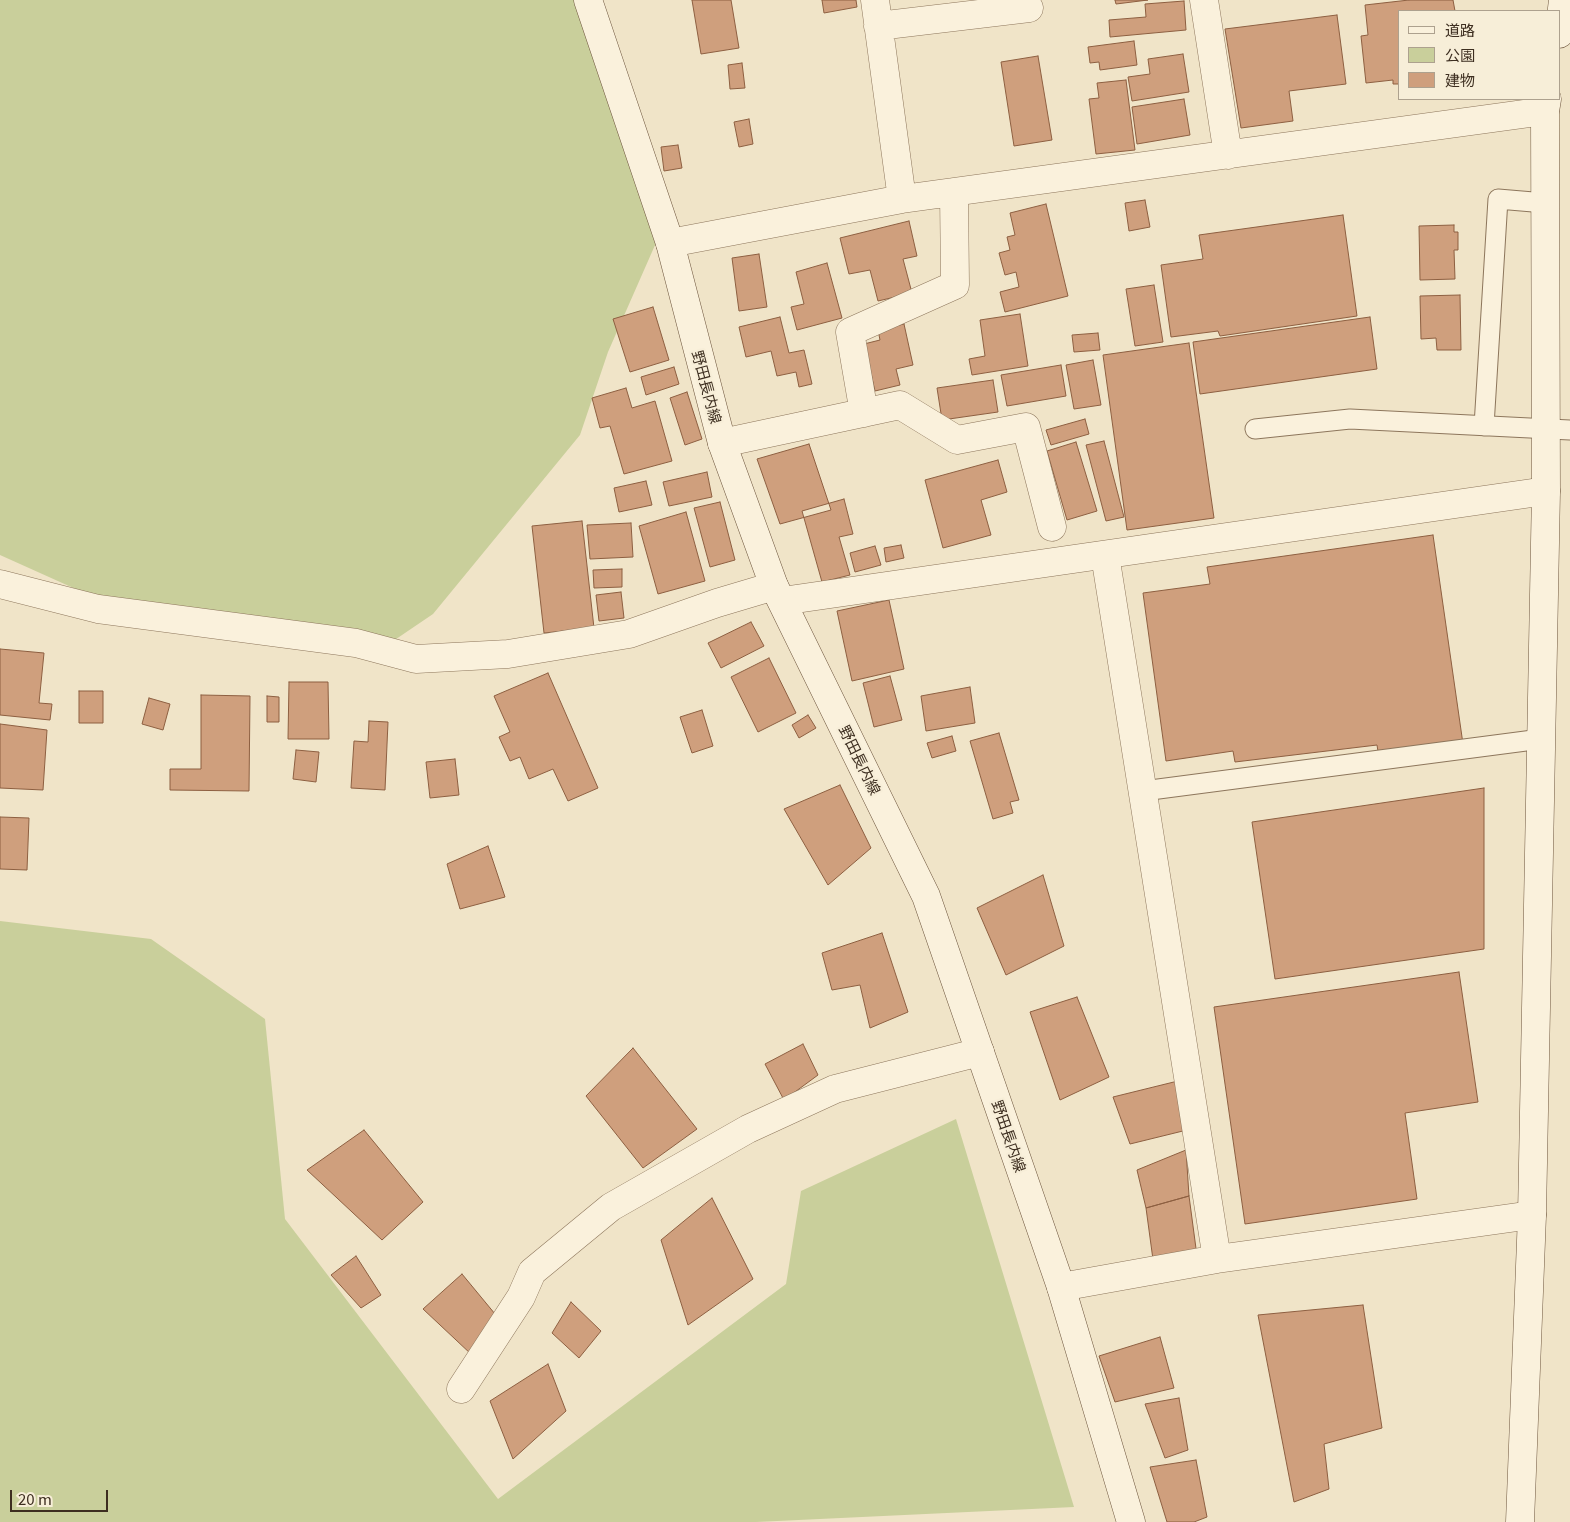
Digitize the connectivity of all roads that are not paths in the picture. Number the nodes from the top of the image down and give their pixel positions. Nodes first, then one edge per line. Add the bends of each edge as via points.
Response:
1 (588, 0) edge
2 (1204, 0) edge
3 (1565, 5) edge
4 (1029, 8) dead end
5 (876, 13) edge
6 (1560, 29) edge
7 (1546, 105) edge
8 (1228, 155) junction
9 (954, 192) junction
10 (902, 198) junction
11 (1545, 203) junction
12 (670, 243) junction
13 (864, 413) junction
14 (1484, 426) junction
15 (1255, 429) dead end
16 (1558, 429) edge
17 (722, 443) junction
18 (1546, 490) junction
19 (1052, 527) dead end
20 (1105, 555) junction
21 (0, 584) edge
22 (778, 594) junction
23 (1541, 739) junction
24 (1143, 791) junction
25 (980, 1052) junction
26 (1532, 1215) junction
27 (1216, 1259) junction
28 (1060, 1287) junction
29 (460, 1389) dead end
30 (1131, 1522) edge
31 (1520, 1522) edge

1 - 12 street, 野田長内線
2 - 8 street
3 - 6 street
4 - 5 street
5 - 10 street
7 - 8 street
7 - 11 street
8 - 9 street
9 - 10 street
9 - 13 street via 955,285 850,332
10 - 12 street
11 - 14 lane via 1498,199
11 - 16 street
12 - 17 street, 野田長内線
13 - 17 street
13 - 19 street via 900,405 957,440 1026,427
14 - 15 lane via 1350,420
14 - 16 lane
16 - 18 street
17 - 22 street, 野田長内線
18 - 20 street
18 - 23 street
20 - 22 street
20 - 24 street
21 - 22 street via 98,609 356,643 416,659 508,654 629,634 716,603
22 - 25 street, 野田長内線 via 926,896
23 - 24 lane
23 - 26 street
24 - 27 street
25 - 28 street, 野田長内線
25 - 29 street via 836,1089 748,1129 611,1207 532,1272 520,1297
26 - 27 street
26 - 31 street
27 - 28 street
28 - 30 street, 野田長内線

